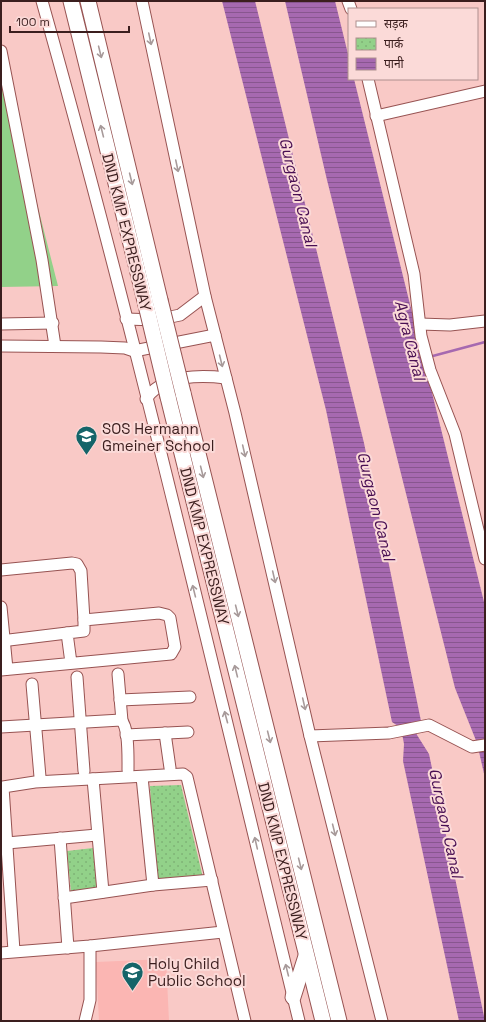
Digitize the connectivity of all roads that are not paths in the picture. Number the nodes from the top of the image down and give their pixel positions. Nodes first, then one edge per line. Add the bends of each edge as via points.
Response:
1 (42, 1) edge
2 (71, 1) edge
3 (88, 1) edge
4 (142, 1) edge
5 (1, 50) edge
6 (368, 80) edge
7 (485, 91) edge
8 (376, 116) junction
9 (205, 296) junction
10 (126, 320) junction
11 (485, 321) edge
12 (53, 323) junction
13 (1, 324) edge
14 (420, 324) junction
15 (215, 335) junction
16 (1, 346) edge
17 (55, 346) junction
18 (134, 351) junction
19 (226, 378) junction
20 (146, 399) junction
21 (485, 559) edge
22 (1, 570) edge
23 (1, 607) edge
24 (84, 620) junction
25 (67, 633) junction
26 (3, 641) edge
27 (71, 663) junction
28 (4, 670) edge
29 (118, 674) dead end
30 (77, 677) dead end
31 (32, 684) dead end
32 (190, 697) dead end
33 (120, 700) junction
34 (122, 721) junction
35 (80, 723) junction
36 (36, 725) junction
37 (1, 727) edge
38 (188, 732) dead end
39 (165, 733) junction
40 (126, 735) junction
41 (310, 736) junction
42 (485, 745) edge
43 (170, 768) dead end
44 (128, 770) dead end
45 (84, 771) dead end
46 (142, 776) junction
47 (40, 777) dead end
48 (93, 779) junction
49 (97, 835) junction
50 (60, 838) junction
51 (7, 843) junction
52 (212, 880) junction
53 (153, 885) junction
54 (103, 892) junction
55 (64, 898) junction
56 (223, 932) junction
57 (90, 946) junction
58 (68, 948) junction
59 (14, 951) junction
60 (1, 953) edge
61 (306, 956) junction
62 (293, 997) junction
63 (85, 1021) edge
64 (244, 1021) edge
65 (299, 1021) edge
66 (323, 1021) edge
67 (339, 1021) edge
68 (382, 1021) edge

1 - 10 street
61 -> 2 highway, DND KMP EXPRESSWAY, bridge
3 -> 67 highway, DND KMP EXPRESSWAY, bridge
4 -> 9 street
5 - 12 street
6 - 8 street
7 - 8 street
8 - 14 street via 414,274
9 - 10 street via 180,315 156,320
9 - 15 street
10 - 18 street
11 - 14 street via 450,325
12 - 13 street
12 - 17 street
14 - 21 street via 430,370 455,434
15 - 18 street
15 -> 19 street
16 - 17 street
17 - 18 street via 125,348
18 - 20 street
19 - 20 street via 202,375 172,381 152,390
19 -> 41 street
62 -> 20 street
22 - 24 street via 77,564 81,570
23 - 26 street
24 - 25 street via 84,631
24 - 27 street via 164,614 170,618 175,650 169,654
25 - 26 street
25 - 27 street
26 - 28 street
27 - 28 street
29 - 33 street
30 - 35 street
31 - 36 street
32 - 33 street
33 - 34 street
34 - 35 street
34 - 40 street
35 - 36 street
35 - 45 street
36 - 37 street
36 - 47 street
38 - 39 street
39 - 40 street
39 - 43 street
40 - 44 street
41 - 42 street via 389,734 429,725 472,748
41 -> 68 street
46 - 48 street
46 - 52 street via 180,774 187,778
46 - 53 street
48 - 49 street
48 - 51 street via 35,782 3,787
49 - 50 street
49 - 54 street
50 - 51 street
50 - 55 street
51 - 59 street
52 - 53 street
52 - 56 street
53 - 54 street
54 - 55 street
55 - 58 street
56 - 57 street
56 - 64 street
57 - 58 street
57 - 63 street via 90,1000
58 - 59 street
59 - 60 street
61 - 62 highway
61 - 66 highway, DND KMP EXPRESSWAY
62 - 65 street

